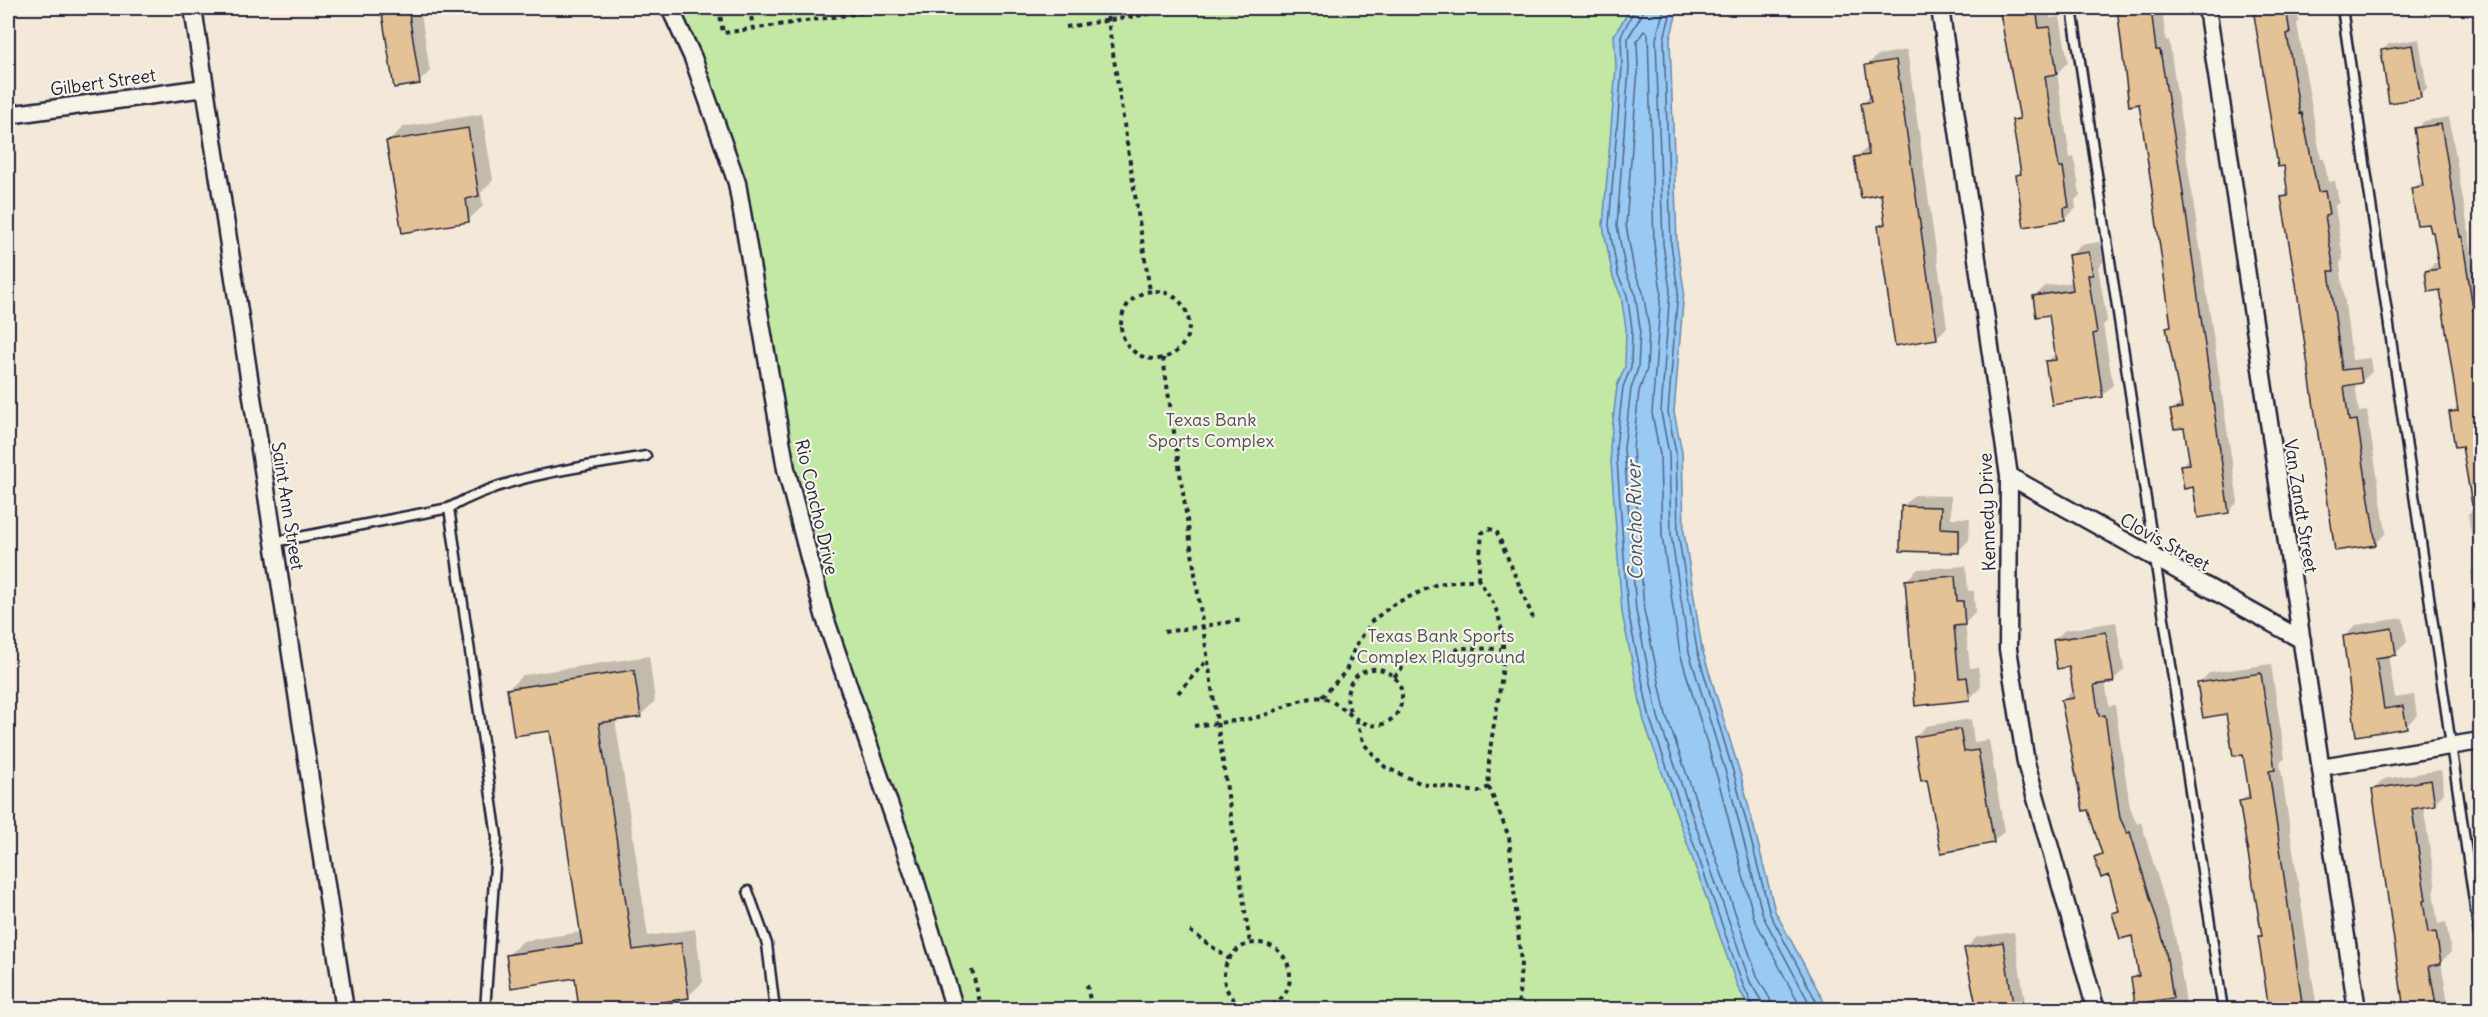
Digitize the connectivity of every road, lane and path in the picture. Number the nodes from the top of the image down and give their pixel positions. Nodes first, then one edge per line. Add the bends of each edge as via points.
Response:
1 (193, 8) edge
2 (670, 8) edge
3 (719, 8) edge
4 (750, 8) edge
5 (895, 8) edge
6 (1106, 8) edge
7 (1940, 8) edge
8 (2072, 8) edge
9 (2207, 8) edge
10 (2342, 8) edge
11 (1149, 14) dead end
12 (1108, 21) junction
13 (1066, 27) dead end
14 (753, 29) junction
15 (204, 88) junction
16 (8, 116) edge
17 (1150, 291) junction
18 (1163, 358) junction
19 (646, 456) dead end
20 (2009, 476) junction
21 (449, 508) junction
22 (274, 542) junction
23 (2155, 559) junction
24 (1478, 579) junction
25 (1533, 618) dead end
26 (1243, 620) dead end
27 (1203, 627) junction
28 (1164, 632) dead end
29 (2302, 640) junction
30 (1502, 649) junction
31 (1208, 660) junction
32 (1346, 671) junction
33 (1356, 675) junction
34 (1394, 677) junction
35 (1178, 693) dead end
36 (1322, 697) junction
37 (1350, 711) junction
38 (1355, 717) junction
39 (1217, 722) junction
40 (1194, 726) dead end
41 (2481, 741) edge
42 (2452, 746) junction
43 (2321, 767) junction
44 (1489, 787) junction
45 (747, 891) dead end
46 (1190, 931) dead end
47 (2481, 941) edge
48 (1250, 944) junction
49 (1229, 959) junction
50 (972, 970) dead end
51 (1087, 985) dead end
52 (345, 1010) edge
53 (484, 1010) edge
54 (776, 1010) edge
55 (955, 1010) edge
56 (982, 1010) edge
57 (1092, 1010) edge
58 (1518, 1010) edge
59 (2096, 1010) edge
60 (2223, 1010) edge
61 (2357, 1010) edge

1 - 15 street, Saint Ann Street
2 - 55 street, Rio Concho Drive via 693,58 737,183 786,469 824,615 914,876
3 - 14 path via 723,33
4 - 14 path
5 - 14 path
6 - 12 path
7 - 20 street, Kennedy Drive
8 - 23 lane
9 - 29 street, Van Zandt Street
10 - 42 lane
11 - 12 path
12 - 13 path
12 - 17 path
15 - 16 street, Gilbert Street
15 - 22 street, Saint Ann Street
17 - 18 path via 1171,294 1185,308 1189,319 1185,342
17 - 18 path via 1128,304 1121,326 1130,349 1151,359
18 - 27 path
19 - 21 lane via 519,479
20 - 23 street, Clovis Street
20 - 59 street, Kennedy Drive via 2008,649 2026,763
21 - 22 lane
21 - 53 lane via 497,837
22 - 52 street, Saint Ann Street
23 - 29 street, Clovis Street
23 - 60 lane
24 - 25 path via 1482,533 1496,530
24 - 30 path via 1493,603
24 - 32 path via 1437,584 1394,604 1372,621 1355,646
26 - 27 path
27 - 28 path
27 - 31 path
29 - 43 street, Van Zandt Street
30 - 34 path via 1458,648 1442,662 1408,661
30 - 44 path via 1501,687 1487,766
31 - 35 path
31 - 39 path
32 - 33 path
32 - 36 path
33 - 34 path via 1372,669
33 - 37 path via 1346,692
34 - 38 path via 1402,695 1392,719 1374,725
36 - 37 path
36 - 39 path via 1255,718
37 - 38 path
38 - 44 path via 1364,744 1385,767 1420,783 1478,792
39 - 40 path
39 - 48 path
41 - 42 street
42 - 43 street
42 - 47 lane
43 - 61 street, Van Zandt Street
44 - 58 path via 1509,837 1521,963
45 - 54 lane via 767,944
46 - 49 path
48 - 49 path
48 - 49 path via 1271,946 1287,961 1288,987 1274,1004 1257,1009 1236,1001 1224,976
50 - 56 path
51 - 57 path

